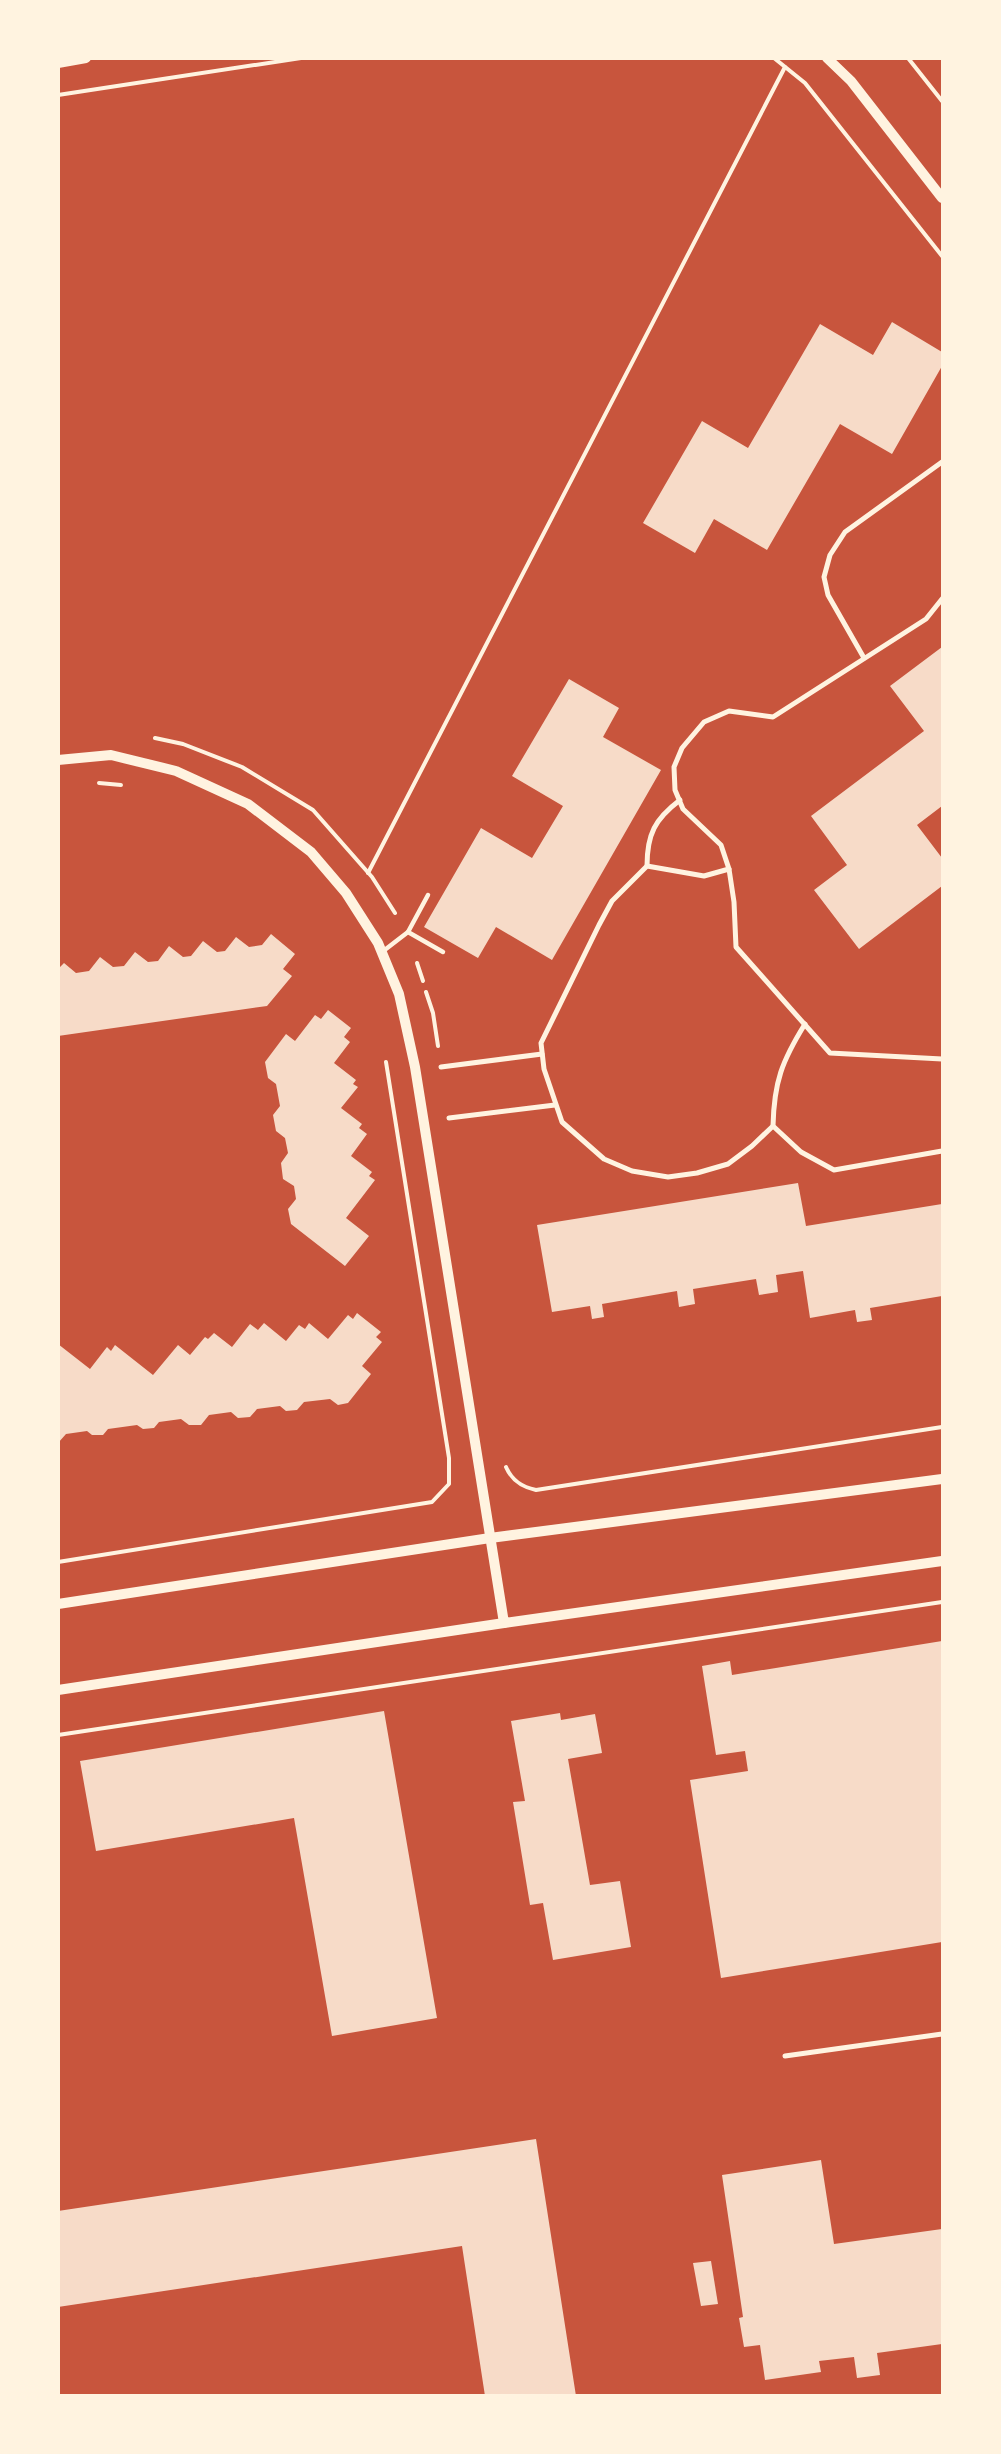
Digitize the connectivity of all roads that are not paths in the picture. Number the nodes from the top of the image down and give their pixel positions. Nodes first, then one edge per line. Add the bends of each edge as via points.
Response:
1 (86, 58) edge
2 (827, 58) edge
3 (58, 63) edge
4 (942, 198) edge
5 (942, 462) edge
6 (942, 598) edge
7 (864, 658) junction
8 (58, 760) edge
9 (680, 800) junction
10 (647, 866) junction
11 (729, 869) junction
12 (428, 895) dead end
13 (408, 932) junction
14 (382, 952) junction
15 (443, 952) dead end
16 (805, 1024) junction
17 (542, 1054) junction
18 (942, 1059) edge
19 (441, 1067) road end
20 (555, 1105) junction
21 (449, 1118) dead end
22 (773, 1126) junction
23 (942, 1151) edge
24 (942, 1479) edge
25 (490, 1538) junction
26 (942, 1561) edge
27 (58, 1605) edge
28 (504, 1623) junction
29 (58, 1690) edge
30 (942, 2034) edge
31 (785, 2056) dead end

1 - 3 street
2 - 4 street via 851,81
5 - 7 street via 844,532 830,555 824,577 828,595
6 - 7 street via 926,619
7 - 9 street via 773,717 729,711 704,722 682,748 674,767 675,790
8 - 14 street via 111,755 177,771 248,804 311,852 346,893
9 - 10 street via 651,831
9 - 11 street via 684,809 721,845
10 - 11 street via 704,876
10 - 17 street via 612,901 541,1043
11 - 16 street via 736,946
12 - 13 lane
13 - 14 lane
13 - 15 lane
14 - 25 street via 399,994 415,1068
16 - 18 street via 830,1053
16 - 22 street via 786,1056 773,1098
17 - 19 street
17 - 20 street
20 - 21 street
20 - 22 street via 562,1122 604,1159 632,1171 668,1177 728,1164
22 - 23 street via 801,1152 834,1170
24 - 25 street
25 - 27 street
25 - 28 street
26 - 28 street
28 - 29 street
30 - 31 street

